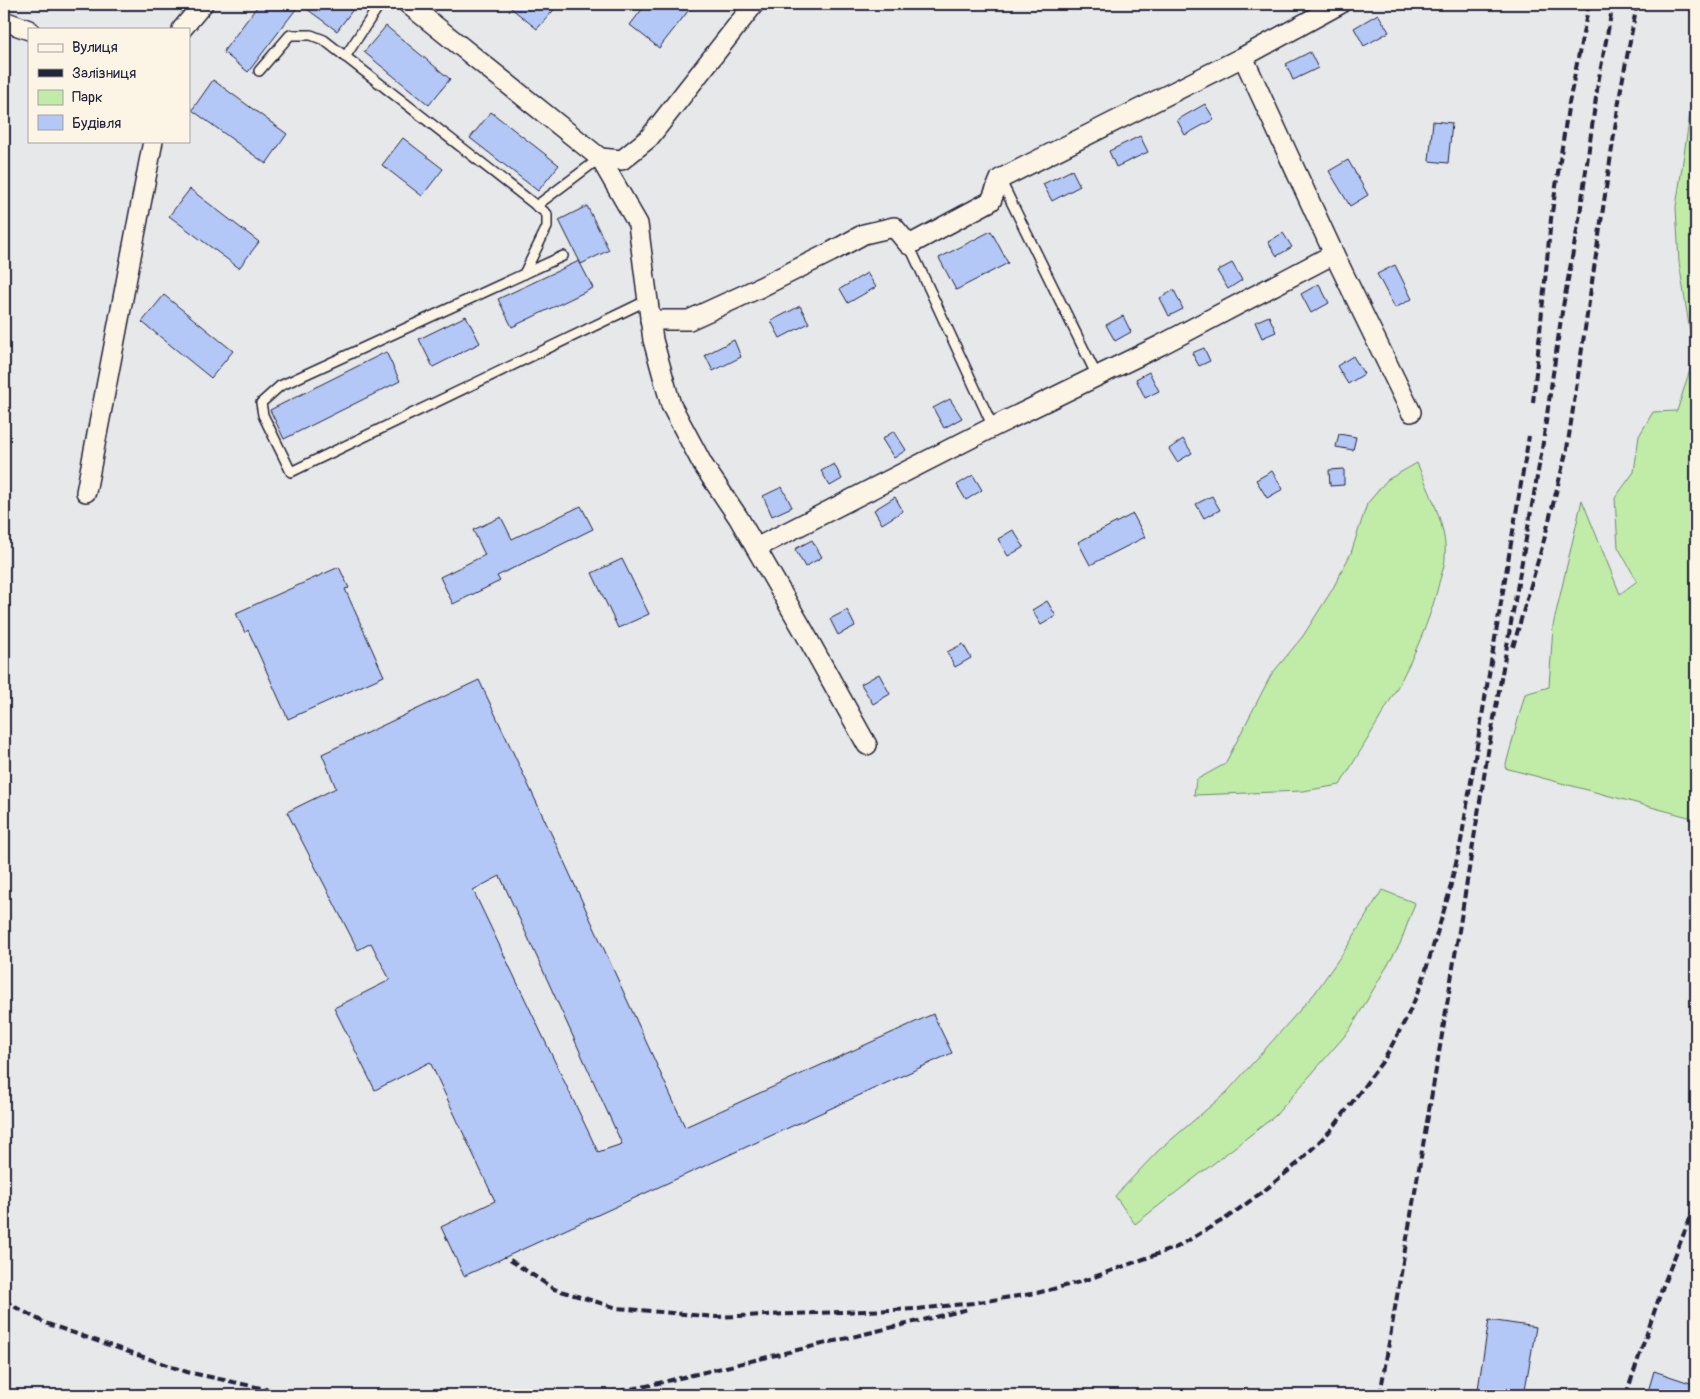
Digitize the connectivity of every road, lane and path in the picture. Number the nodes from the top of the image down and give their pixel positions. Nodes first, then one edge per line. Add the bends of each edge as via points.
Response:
1 (203, 4) edge
2 (380, 4) edge
3 (408, 4) edge
4 (754, 4) edge
5 (1340, 4) edge
6 (4, 21) edge
7 (183, 28) edge
8 (28, 30) edge
9 (345, 56) junction
10 (1243, 57) junction
11 (258, 71) dead end
12 (153, 142) edge
13 (600, 158) junction
14 (1000, 179) junction
15 (536, 206) junction
16 (909, 245) junction
17 (1334, 254) junction
18 (564, 256) dead end
19 (524, 274) junction
20 (648, 300) junction
21 (650, 320) junction
22 (1097, 376) junction
23 (1411, 412) dead end
24 (993, 427) junction
25 (86, 492) dead end
26 (756, 548) junction
27 (866, 745) dead end

1 - 7 street
2 - 9 lane
3 - 13 street
4 - 13 street via 649,138 622,160
5 - 10 street
6 - 8 street
9 - 11 lane via 324,40 290,35
9 - 15 lane
10 - 14 street
10 - 17 street
12 - 25 street
13 - 15 lane
13 - 20 street via 638,224
14 - 16 street via 991,201
14 - 22 lane
15 - 19 lane via 547,214 547,226
16 - 21 street via 894,227 864,234 689,320
16 - 24 lane
17 - 22 street
17 - 23 street
18 - 19 lane
19 - 20 lane via 280,386 261,403 263,415 291,472
20 - 21 street
21 - 26 street via 671,405 703,465
22 - 24 street
24 - 26 street
26 - 27 street

